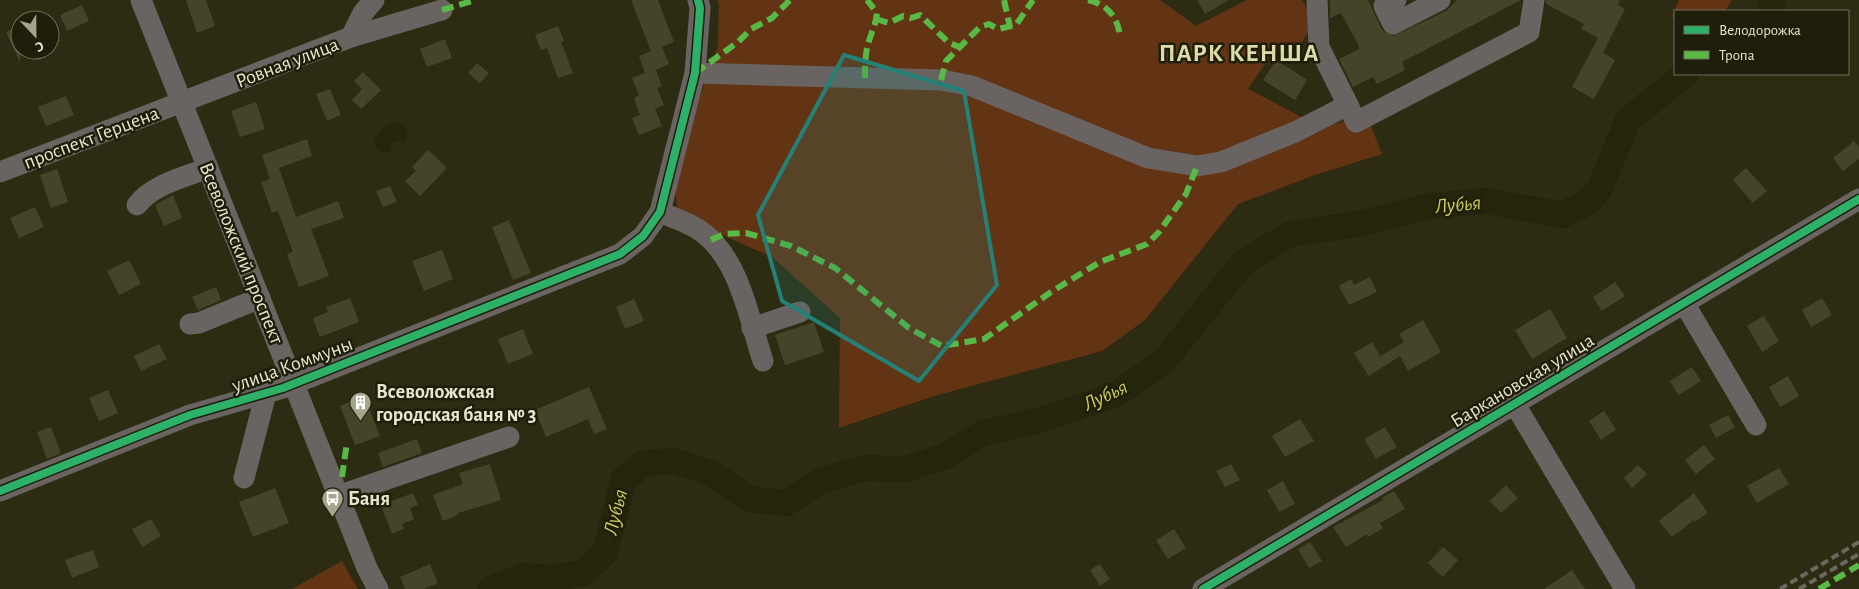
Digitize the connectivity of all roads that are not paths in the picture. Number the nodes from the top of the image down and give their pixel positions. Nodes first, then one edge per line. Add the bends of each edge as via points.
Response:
1 (141, 0) edge
2 (374, 0) edge
3 (698, 0) edge
4 (1317, 0) edge
5 (1396, 0) edge
6 (1440, 0) edge
7 (1534, 0) edge
8 (442, 10) dead end
9 (351, 37) junction
10 (695, 73) junction
11 (182, 102) junction
12 (1348, 104) junction
13 (208, 168) junction
14 (0, 172) edge
15 (1859, 199) edge
16 (137, 204) dead end
17 (660, 212) junction
18 (260, 298) junction
19 (1684, 303) junction
20 (800, 312) dead end
21 (190, 324) dead end
22 (752, 328) junction
23 (763, 361) dead end
24 (294, 383) junction
25 (266, 393) junction
26 (1514, 403) junction
27 (1756, 424) dead end
28 (509, 437) dead end
29 (244, 478) dead end
30 (0, 491) edge
31 (338, 496) junction
32 (378, 589) edge
33 (1203, 589) edge
34 (1625, 589) edge

1 - 11 street, Всеволожский проспект
2 - 9 street, Ровная улица
3 - 10 street
4 - 12 street via 1319,47
5 - 6 street via 1384,6 1393,24
7 - 12 street via 1529,32 1356,122
8 - 9 street
9 - 11 street, Ровная улица
10 - 12 street via 942,80 972,86 1148,158 1197,166 1221,162 1295,132
10 - 17 street
11 - 13 street, Всеволожский проспект
11 - 14 street, проспект Герцена
13 - 16 street via 153,190
13 - 18 street, Всеволожский проспект
15 - 19 street, Баркановская улица
17 - 22 street via 702,232 722,252
17 - 24 street, улица Коммуны via 643,236 620,254
18 - 21 street
18 - 24 street, Всеволожский проспект
19 - 26 street, Баркановская улица
19 - 27 street
20 - 22 street
22 - 23 street
24 - 25 street, улица Коммуны
24 - 31 street, Всеволожский проспект
25 - 29 street
25 - 30 street, улица Коммуны via 190,415
26 - 33 street, Баркановская улица
26 - 34 street
28 - 31 street
31 - 32 street, Всеволожский проспект

